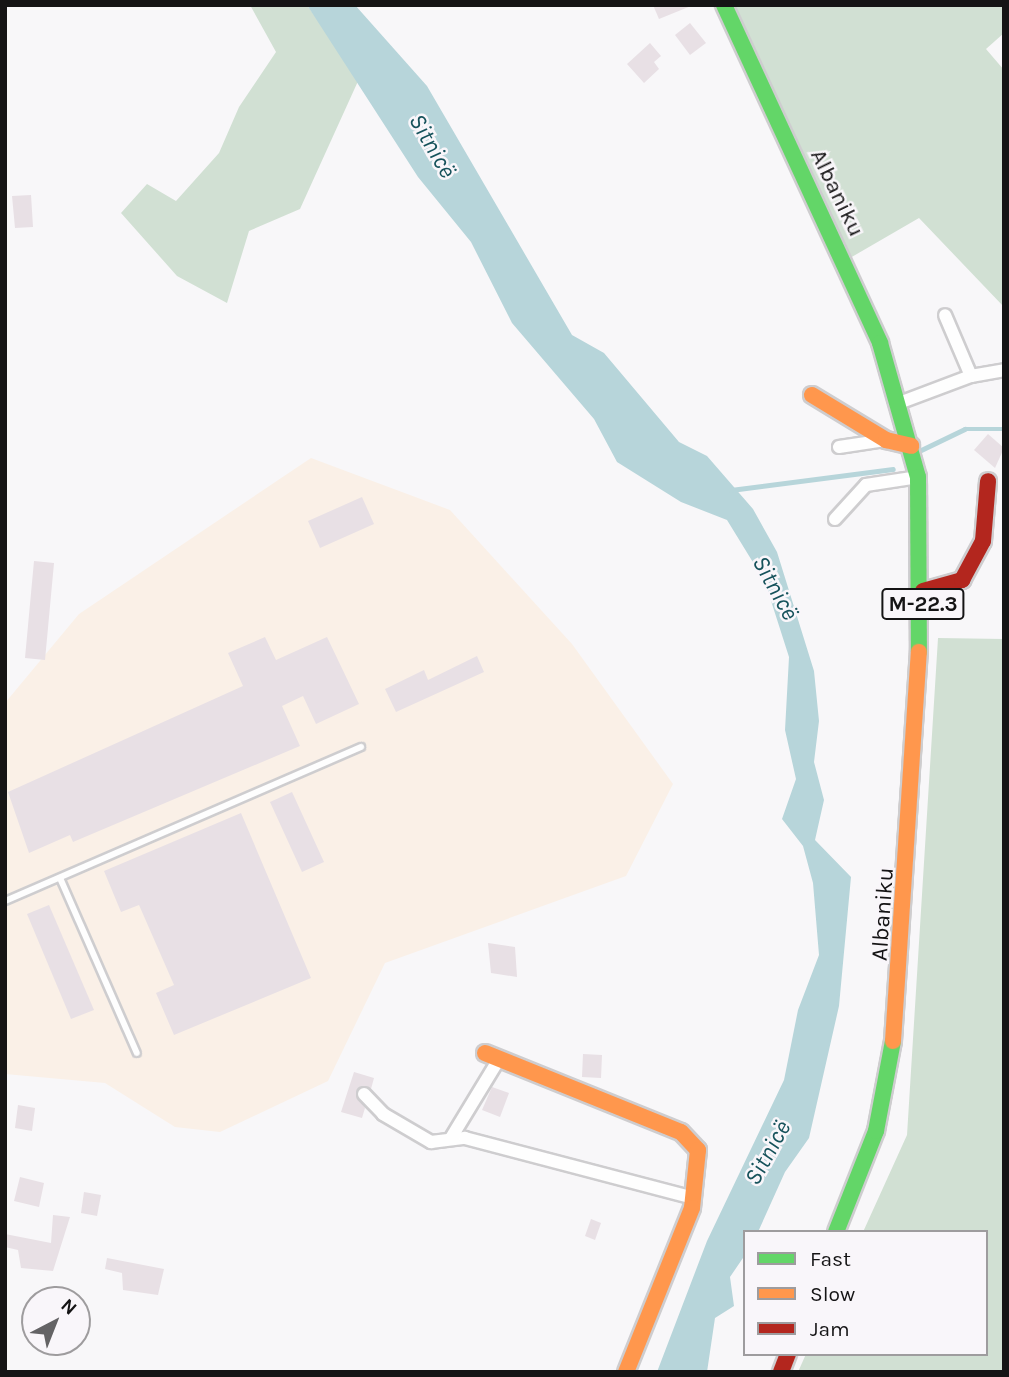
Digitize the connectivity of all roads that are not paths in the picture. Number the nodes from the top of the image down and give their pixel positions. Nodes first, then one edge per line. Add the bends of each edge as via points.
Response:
1 (724, 5) edge
2 (945, 315) dead end
3 (1004, 370) edge
4 (971, 376) junction
5 (812, 395) dead end
6 (899, 404) junction
7 (886, 440) junction
8 (911, 446) junction
9 (839, 447) dead end
10 (918, 477) junction
11 (988, 481) dead end
12 (835, 519) dead end
13 (923, 591) junction
14 (361, 747) dead end
15 (60, 878) junction
16 (5, 901) edge
17 (137, 1053) dead end
18 (492, 1056) joint
19 (364, 1094) dead end
20 (451, 1138) junction
21 (693, 1198) junction
22 (837, 1230) edge
23 (626, 1372) edge

1 - 6 main road, Albaniku / M-22.3 via 858,291
2 - 4 street
3 - 4 street
4 - 6 street
5 - 7 main road
6 - 8 main road, Albaniku / M-22.3
7 - 8 main road
7 - 9 street
8 - 10 main road, Albaniku / M-22.3
10 - 12 street via 866,485
10 - 13 main road, Albaniku / M-22.3
11 - 13 main road via 983,541 962,580
13 - 22 main road, Albaniku / M-22.3 via 896,1027 876,1131
14 - 15 lane
15 - 16 lane
15 - 17 lane
18 - 20 street
18 - 21 main road via 694,1141
19 - 20 street via 411,1133 432,1142
20 - 21 street
21 - 23 main road

